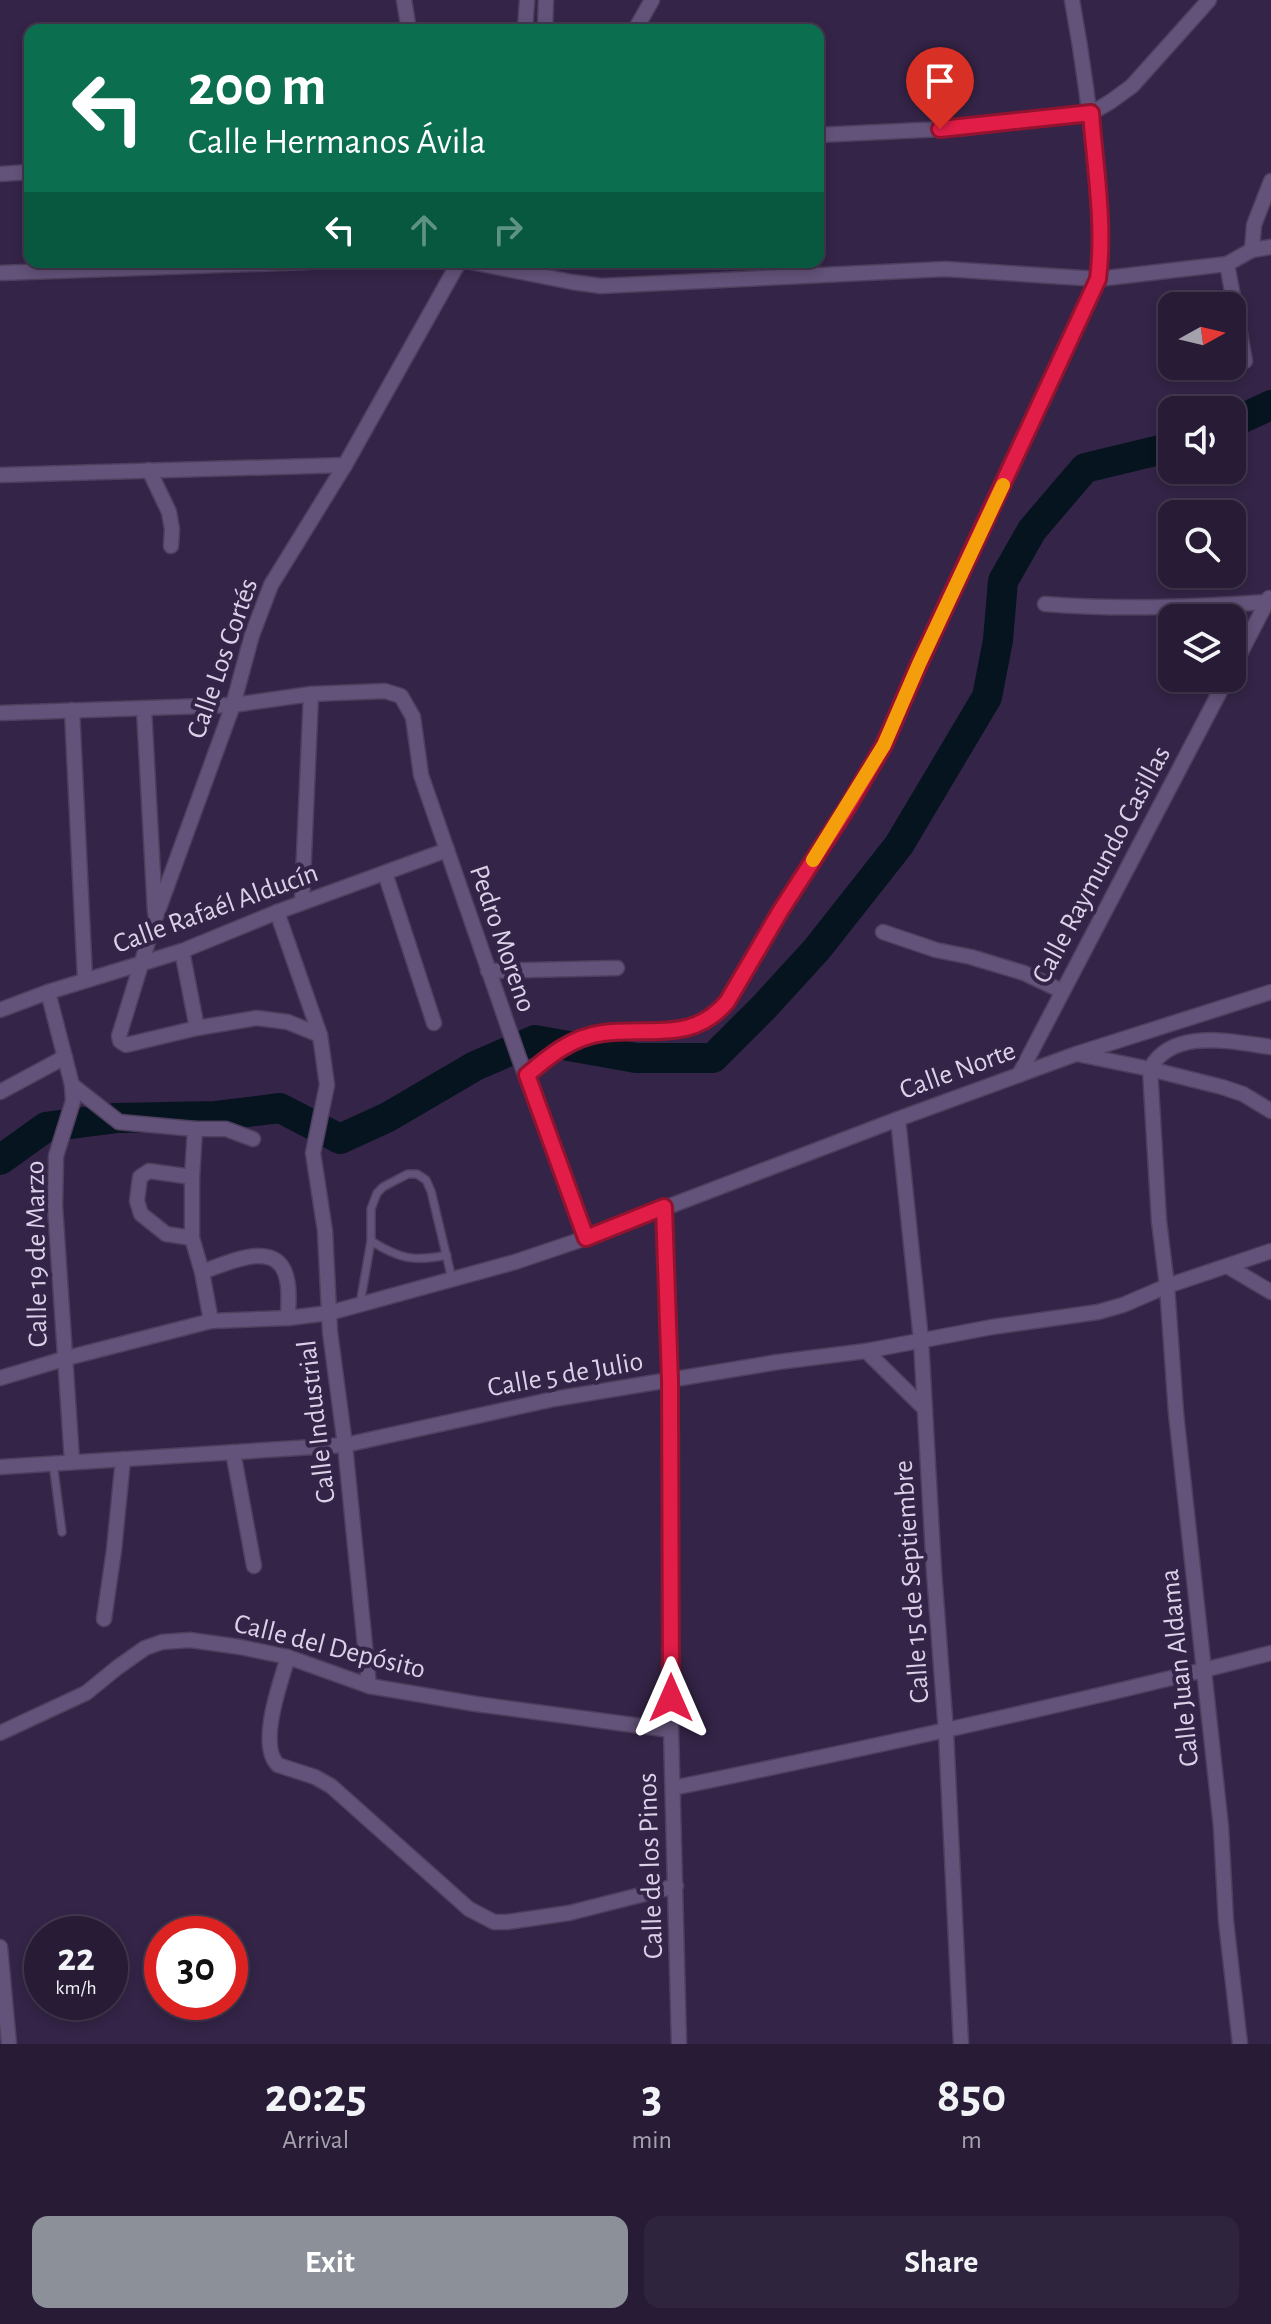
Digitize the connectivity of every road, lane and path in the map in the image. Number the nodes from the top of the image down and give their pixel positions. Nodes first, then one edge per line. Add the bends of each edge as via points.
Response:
1 (404, 0) edge
2 (527, 0) edge
3 (546, 0) edge
4 (652, 0) edge
5 (1072, 0) edge
6 (1209, 0) edge
7 (408, 24) edge
8 (525, 24) edge
9 (545, 24) edge
10 (638, 24) edge
11 (1091, 113) junction
12 (824, 135) edge
13 (24, 172) edge
14 (0, 174) edge
15 (1271, 181) edge
16 (1271, 247) edge
17 (1252, 250) junction
18 (1227, 264) junction
19 (140, 268) edge
20 (456, 268) edge
21 (535, 268) edge
22 (0, 273) edge
23 (1098, 279) junction
24 (1232, 292) edge
25 (345, 465) junction
26 (149, 470) junction
27 (0, 475) edge
28 (171, 546) dead end
29 (1269, 598) edge
30 (1045, 604) dead end
31 (1246, 642) edge
32 (1220, 692) edge
33 (311, 694) junction
34 (233, 705) junction
35 (144, 709) junction
36 (72, 710) junction
37 (0, 713) edge
38 (447, 850) junction
39 (385, 873) junction
40 (302, 902) junction
41 (277, 912) junction
42 (155, 919) junction
43 (883, 932) dead end
44 (182, 951) junction
45 (141, 963) junction
46 (617, 968) dead end
47 (488, 971) junction
48 (85, 979) junction
49 (1062, 991) junction
50 (48, 992) junction
51 (1271, 992) edge
52 (0, 1010) edge
53 (434, 1023) dead end
54 (197, 1028) junction
55 (320, 1035) junction
56 (1271, 1047) edge
57 (1076, 1054) junction
58 (65, 1057) junction
59 (1150, 1069) junction
60 (527, 1075) junction
61 (1019, 1075) junction
62 (0, 1092) edge
63 (76, 1093) junction
64 (1271, 1111) edge
65 (898, 1119) junction
66 (195, 1129) junction
67 (253, 1139) dead end
68 (192, 1177) junction
69 (664, 1207) junction
70 (192, 1238) junction
71 (586, 1238) junction
72 (371, 1241) junction
73 (1271, 1251) edge
74 (447, 1255) junction
75 (1227, 1266) junction
76 (202, 1272) junction
77 (452, 1279) junction
78 (1167, 1286) junction
79 (1271, 1292) edge
80 (360, 1304) junction
81 (329, 1313) junction
82 (288, 1318) junction
83 (211, 1321) junction
84 (921, 1340) junction
85 (866, 1351) junction
86 (67, 1358) junction
87 (0, 1378) edge
88 (670, 1381) junction
89 (925, 1409) junction
90 (345, 1445) junction
91 (233, 1452) junction
92 (123, 1459) junction
93 (72, 1461) junction
94 (53, 1463) junction
95 (0, 1467) edge
96 (62, 1532) dead end
97 (254, 1566) dead end
98 (104, 1619) dead end
99 (1271, 1653) edge
100 (288, 1657) junction
101 (1205, 1671) junction
102 (369, 1686) junction
103 (671, 1730) junction
104 (946, 1732) junction
105 (0, 1733) edge
106 (673, 1788) junction
107 (676, 1886) junction
108 (0, 1947) edge
109 (9, 2044) edge
110 (679, 2044) edge
111 (961, 2044) edge
112 (1240, 2044) edge

1 - 7 street
2 - 8 street
3 - 9 street
4 - 10 street
5 - 11 street
6 - 11 street via 1132,86
11 - 12 street via 964,128
11 - 23 street via 1100,225
13 - 14 street
15 - 17 street via 1254,225
16 - 17 street
17 - 18 street
18 - 23 street
18 - 24 street
19 - 22 street
20 - 25 street, Calle Los Cortés
21 - 23 street via 601,286 945,269
23 - 60 street via 884,745 727,1002 691,1026 581,1038
25 - 26 street
25 - 34 street, Calle Los Cortés via 271,585
26 - 27 street
26 - 28 street via 169,512
29 - 30 street via 1200,606
29 - 31 street
32 - 49 street, Calle Raymundo Casillas
33 - 34 street
33 - 38 street, Pedro Moreno via 385,691 401,696 413,717 421,775
33 - 40 street
34 - 35 street
34 - 42 street, Calle Los Cortés
35 - 36 street
35 - 42 street
36 - 37 street
36 - 48 street
38 - 39 street, Calle Rafaél Alducín
38 - 47 street, Pedro Moreno
39 - 40 street, Calle Rafaél Alducín
39 - 53 street
40 - 41 street, Calle Rafaél Alducín
41 - 44 street, Calle Rafaél Alducín
41 - 55 street
42 - 45 street, Calle Los Cortés
43 - 49 street via 1024,973
44 - 45 street, Calle Rafaél Alducín
44 - 54 street
45 - 48 street, Calle Rafaél Alducín
45 - 54 street, Calle Los Cortés via 119,1036 122,1044
46 - 47 street
47 - 60 street, Pedro Moreno
48 - 50 street, Calle Rafaél Alducín
49 - 61 street, Calle Raymundo Casillas
50 - 52 street, Calle Rafaél Alducín
50 - 58 street
51 - 57 street, Calle Norte
54 - 55 street via 257,1018 288,1022
55 - 81 street, Calle Industrial via 327,1085 313,1153 325,1231
56 - 59 street via 1197,1041 1162,1053
57 - 59 street
57 - 61 street, Calle Norte
58 - 62 street
58 - 63 street
59 - 64 street via 1243,1094
59 - 78 street, Calle Juan Aldama
60 - 71 street, Pedro Moreno
61 - 65 street, Calle Norte
63 - 66 street via 119,1122
63 - 86 street, Calle 19 de Marzo via 56,1156
65 - 69 street, Calle Norte
65 - 84 street, Calle 15 de Septiembre
66 - 67 street via 226,1129
66 - 68 street
68 - 70 street
68 - 70 street via 144,1173 137,1201 141,1214 166,1234
69 - 71 street, Calle Norte
69 - 88 street, Calle de los Pinos
70 - 76 street
71 - 77 street, Calle Norte
72 - 74 lane via 413,1260
72 - 74 lane via 377,1193 417,1174 431,1191
72 - 80 lane
73 - 75 street, Calle 5 de Julio
74 - 77 lane
75 - 78 street, Calle 5 de Julio
75 - 79 street
76 - 82 street via 255,1255 274,1257 287,1280
76 - 83 street
77 - 80 street, Calle Norte
78 - 84 street, Calle 5 de Julio via 1098,1312
78 - 101 street, Calle Juan Aldama
80 - 81 street, Calle Norte
81 - 82 street, Calle Norte
81 - 90 street, Calle Industrial
82 - 83 street, Calle Norte
83 - 86 street, Calle Norte
84 - 85 street, Calle 5 de Julio
84 - 89 street, Calle 15 de Septiembre
85 - 88 street, Calle 5 de Julio
85 - 89 street
86 - 87 street, Calle 19 de Marzo
86 - 93 street
88 - 90 street, Calle 5 de Julio via 554,1399
88 - 103 street, Calle de los Pinos
89 - 104 street, Calle 15 de Septiembre
90 - 91 street, Calle 5 de Julio
90 - 102 street, Calle Industrial
91 - 92 street, Calle 5 de Julio
91 - 97 street
92 - 93 street, Calle 5 de Julio
92 - 98 street
93 - 94 street, Calle 5 de Julio
94 - 95 street, Calle 5 de Julio
94 - 96 lane
99 - 101 street
100 - 102 street, Calle del Depósito
100 - 105 street, Calle del Depósito via 190,1640 162,1642 145,1648 86,1693
100 - 107 street via 272,1712 273,1761 331,1786 469,1909 494,1922 507,1922 569,1913
101 - 104 street
101 - 112 street, Calle Juan Aldama
102 - 103 street, Calle del Depósito
103 - 106 street, Calle de los Pinos
104 - 106 street
104 - 111 street, Calle 15 de Septiembre
106 - 107 street, Calle de los Pinos
107 - 110 street, Calle de los Pinos
108 - 109 street

